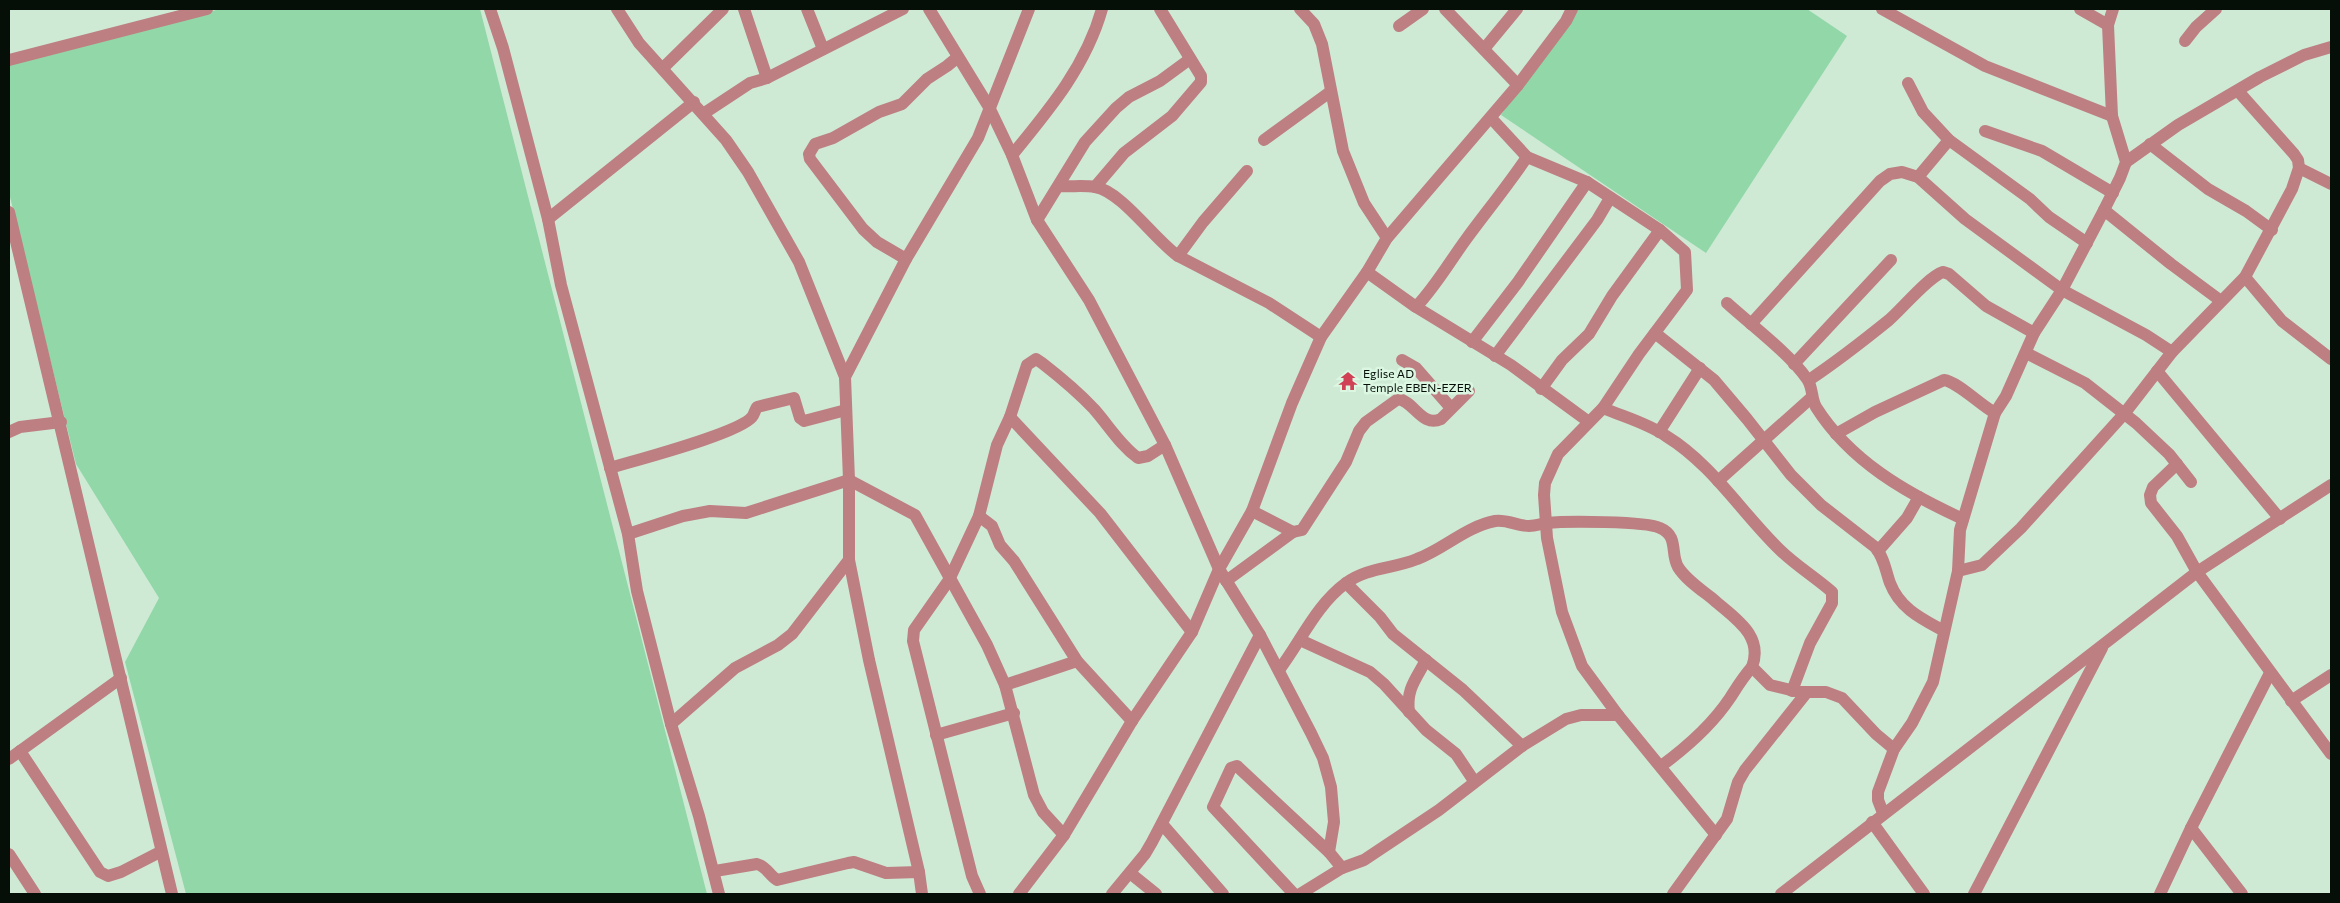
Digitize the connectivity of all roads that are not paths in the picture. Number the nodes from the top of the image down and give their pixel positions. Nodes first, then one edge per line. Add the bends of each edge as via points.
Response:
1 (207, 9) edge
2 (490, 9) edge
3 (617, 9) edge
4 (723, 9) edge
5 (744, 9) edge
6 (807, 9) edge
7 (904, 9) edge
8 (929, 9) edge
9 (1029, 9) edge
10 (1102, 9) edge
11 (1160, 9) edge
12 (1300, 9) edge
13 (1423, 9) edge
14 (1446, 9) edge
15 (1517, 9) edge
16 (1572, 9) edge
17 (1882, 9) edge
18 (2080, 9) edge
19 (2113, 9) edge
20 (2216, 9) edge
21 (878, 14) edge
22 (2108, 25) junction
23 (1399, 26) dead end
24 (2185, 41) dead end
25 (1484, 49) junction
26 (823, 50) junction
27 (2330, 50) edge
28 (958, 57) junction
29 (1190, 59) junction
30 (9, 60) edge
31 (662, 68) junction
32 (766, 78) junction
33 (1908, 83) dead end
34 (1518, 85) junction
35 (2238, 91) junction
36 (1330, 92) junction
37 (694, 102) junction
38 (990, 107) junction
39 (703, 114) junction
40 (2112, 116) junction
41 (1491, 118) junction
42 (1985, 131) dead end
43 (1264, 140) dead end
44 (1949, 140) junction
45 (2150, 144) junction
46 (1012, 156) junction
47 (1527, 157) junction
48 (2126, 162) junction
49 (2299, 168) junction
50 (1247, 171) dead end
51 (1918, 177) junction
52 (1587, 182) junction
53 (2331, 184) edge
54 (1059, 186) junction
55 (1095, 187) junction
56 (2112, 193) junction
57 (1610, 198) junction
58 (2104, 210) junction
59 (9, 212) edge
60 (548, 219) junction
61 (1037, 220) junction
62 (1660, 230) junction
63 (2272, 230) junction
64 (1387, 238) junction
65 (2087, 243) junction
66 (1178, 256) junction
67 (906, 259) junction
68 (1891, 260) dead end
69 (1367, 272) junction
70 (2245, 277) junction
71 (2062, 290) junction
72 (2221, 301) junction
73 (1726, 303) dead end
74 (1416, 306) junction
75 (1751, 324) junction
76 (1655, 333) junction
77 (2034, 333) junction
78 (1321, 337) junction
79 (1472, 342) junction
80 (2172, 352) junction
81 (2026, 353) junction
82 (1495, 356) junction
83 (2331, 359) edge
84 (1402, 360) dead end
85 (1794, 364) junction
86 (1700, 368) junction
87 (2157, 371) junction
88 (845, 378) junction
89 (1809, 380) junction
90 (1541, 389) junction
91 (1469, 391) dead end
92 (1811, 398) junction
93 (1451, 408) junction
94 (1604, 408) junction
95 (846, 410) junction
96 (1995, 413) junction
97 (2124, 414) junction
98 (1010, 417) junction
99 (61, 422) junction
100 (1589, 422) junction
101 (9, 432) edge
102 (1659, 432) junction
103 (1836, 434) junction
104 (1762, 440) junction
105 (1165, 444) junction
106 (2177, 464) junction
107 (610, 468) junction
108 (849, 480) junction
109 (1718, 481) junction
110 (2190, 482) dead end
111 (2331, 485) edge
112 (1919, 497) junction
113 (1252, 511) junction
114 (979, 516) junction
115 (1963, 519) junction
116 (2280, 519) junction
117 (1547, 523) junction
118 (1293, 532) junction
119 (628, 534) junction
120 (1878, 551) junction
121 (849, 560) junction
122 (1219, 570) junction
123 (1958, 571) junction
124 (2197, 572) junction
125 (949, 580) junction
126 (1226, 581) junction
127 (1346, 583) junction
128 (1944, 631) junction
129 (1192, 632) junction
130 (1260, 635) junction
131 (1300, 640) junction
132 (2104, 643) junction
133 (1426, 660) junction
134 (1077, 661) junction
135 (1752, 667) junction
136 (1279, 670) junction
137 (2270, 673) junction
138 (2331, 675) edge
139 (121, 678) junction
140 (1005, 685) junction
141 (1792, 691) junction
142 (1806, 692) junction
143 (2291, 701) junction
144 (1410, 712) junction
145 (1014, 713) junction
146 (1618, 715) junction
147 (1132, 721) junction
148 (671, 724) junction
149 (936, 735) junction
150 (1522, 746) junction
151 (1894, 750) junction
152 (20, 751) junction
153 (2331, 754) edge
154 (9, 759) edge
155 (1662, 766) junction
156 (1474, 781) junction
157 (1883, 814) junction
158 (1872, 822) junction
159 (1162, 824) junction
160 (2191, 828) junction
161 (1064, 835) junction
162 (1716, 835) junction
163 (160, 852) junction
164 (1329, 852) junction
165 (9, 854) edge
166 (1342, 868) junction
167 (715, 871) junction
168 (919, 872) junction
169 (1130, 873) junction
170 (35, 894) edge
171 (172, 894) edge
172 (719, 894) edge
173 (922, 894) edge
174 (980, 894) edge
175 (1019, 894) edge
176 (1112, 894) edge
177 (1156, 894) edge
178 (1223, 894) edge
179 (1294, 894) edge
180 (1300, 894) edge
181 (1673, 894) edge
182 (1781, 894) edge
183 (1924, 894) edge
184 (1974, 894) edge
185 (2160, 894) edge
186 (2242, 894) edge

1 - 30 street
2 - 60 street
3 - 31 street via 639,43
4 - 31 street
5 - 32 street
6 - 26 street
7 - 21 street
8 - 28 street
9 - 38 street
10 - 46 street via 1096,31 1071,79
11 - 29 street
12 - 36 street via 1314,24 1322,44
13 - 23 street
14 - 25 street
15 - 25 street
16 - 34 street
17 - 40 street via 1985,66
18 - 22 street
19 - 22 street
20 - 24 street via 2196,26
21 - 26 street
22 - 40 street
25 - 34 street
26 - 32 street
27 - 35 street via 2286,63
28 - 38 street
28 - 67 street via 927,79 902,104 815,144 808,154 863,229 877,242
29 - 54 street via 1116,108 1085,142
29 - 55 street via 1201,76 1198,87 1172,116 1124,153
31 - 37 street
32 - 39 street via 750,84
33 - 44 street via 1922,112
34 - 41 street
35 - 45 street
35 - 49 street via 2294,154
36 - 43 street
36 - 64 street via 1343,151 1364,204
37 - 39 street
37 - 60 street
38 - 46 street
38 - 67 street via 978,138
39 - 88 street via 748,172 795,254
40 - 48 street
41 - 47 street
41 - 64 street
42 - 56 street via 2042,151
44 - 51 street
44 - 65 street
45 - 48 street
45 - 63 street via 2208,189
46 - 61 street
47 - 52 street
47 - 74 street via 1444,274
48 - 56 street
49 - 53 street
49 - 63 street
50 - 66 street
51 - 71 street via 1966,220
51 - 75 street via 1902,172 1890,174 1880,181
52 - 57 street
52 - 79 street
54 - 55 street
54 - 61 street
55 - 66 street via 1115,196
56 - 58 street
57 - 62 street
57 - 82 street
58 - 65 street
58 - 72 street
59 - 99 street
60 - 107 street via 561,285
61 - 105 street via 1088,300
62 - 76 street via 1685,252 1688,286
62 - 90 street via 1589,334 1562,360
63 - 70 street
64 - 69 street
65 - 71 street
66 - 78 street via 1268,303
67 - 88 street
68 - 85 street
69 - 74 street
69 - 78 street
70 - 72 street
70 - 83 street via 2287,326
71 - 77 street
71 - 80 street
72 - 80 street
73 - 75 street
74 - 79 street
75 - 85 street
76 - 86 street
76 - 94 street
77 - 81 street
77 - 89 street via 1986,306 1944,272 1935,275 1860,344
78 - 113 street via 1292,403
79 - 82 street
80 - 87 street
81 - 96 street
81 - 97 street via 2085,383
82 - 90 street
84 - 93 street via 1416,368
85 - 89 street
86 - 102 street
86 - 104 street via 1714,380
87 - 97 street
87 - 116 street
88 - 95 street
89 - 92 street
90 - 100 street
91 - 93 street
92 - 103 street
92 - 104 street
93 - 118 street via 1435,422 1427,420 1402,399 1386,406 1359,431 1346,462 1306,524 1302,530
94 - 100 street
94 - 102 street
95 - 107 street via 804,421 794,398 769,403 758,407 748,421 719,435
95 - 108 street
96 - 103 street via 1956,384 1944,380
96 - 115 street
97 - 106 street
97 - 123 street via 2021,528 1982,565
98 - 105 street via 1027,365 1036,360 1077,392 1138,458 1148,456
98 - 114 street via 997,445
98 - 129 street via 1100,512
99 - 101 street via 20,427
99 - 139 street
100 - 117 street via 1558,454 1551,466 1545,483
102 - 109 street via 1689,453
103 - 112 street via 1874,469
104 - 109 street
104 - 120 street via 1821,505
105 - 122 street
106 - 110 street
106 - 124 street via 2153,487 2151,503 2177,536
107 - 119 street
108 - 119 street via 746,513 710,511
108 - 121 street
108 - 125 street via 915,515
109 - 141 street via 1779,549 1833,594 1832,603 1810,643
111 - 116 street
112 - 115 street
112 - 120 street via 1907,518
113 - 118 street
113 - 122 street
114 - 125 street
114 - 134 street via 992,526 1000,545 1014,561
115 - 123 street via 1958,540
116 - 124 street
117 - 127 street via 1527,526 1498,521 1484,524 1419,559 1362,573
117 - 135 street via 1638,524 1666,531 1672,538 1677,564 1683,573 1748,631 1755,648
117 - 146 street via 1547,538 1570,639 1582,666
118 - 126 street
119 - 148 street via 637,591
120 - 128 street via 1899,600 1910,612
121 - 148 street via 792,634 735,668
121 - 168 street
122 - 126 street
122 - 129 street
123 - 128 street
124 - 132 street
124 - 137 street
125 - 140 street via 984,639
125 - 149 street via 914,630 913,641
126 - 130 street
127 - 131 street via 1330,597
127 - 133 street via 1393,634
128 - 151 street via 1927,695
129 - 147 street
130 - 136 street
130 - 159 street
131 - 136 street
131 - 144 street via 1370,672
132 - 157 street
132 - 184 street
133 - 144 street via 1408,697
133 - 150 street
134 - 140 street
134 - 147 street
135 - 141 street via 1767,683
135 - 155 street via 1730,699 1690,745
136 - 164 street via 1323,758 1331,787 1334,822
137 - 143 street
137 - 160 street
138 - 143 street
139 - 152 street
139 - 163 street
140 - 145 street
141 - 142 street
142 - 151 street via 1826,692 1842,698
142 - 162 street via 1745,770 1727,819
143 - 153 street
144 - 156 street via 1426,730 1456,754
145 - 149 street
145 - 161 street via 1034,795 1043,812
146 - 150 street via 1566,719
146 - 155 street
147 - 161 street
148 - 167 street
149 - 174 street via 972,876
150 - 156 street
151 - 157 street via 1878,792
152 - 154 street
152 - 163 street via 100,872 108,876 121,872
155 - 162 street
156 - 166 street via 1439,810 1364,860
157 - 158 street
158 - 182 street
158 - 183 street
159 - 169 street
159 - 178 street
160 - 185 street
160 - 186 street
161 - 175 street
162 - 181 street
163 - 171 street
164 - 166 street
164 - 179 street via 1237,766 1231,768 1213,804 1214,810
165 - 170 street
166 - 180 street
167 - 168 street via 757,864 777,880 854,862 886,874
167 - 172 street
168 - 173 street
169 - 176 street
169 - 177 street

